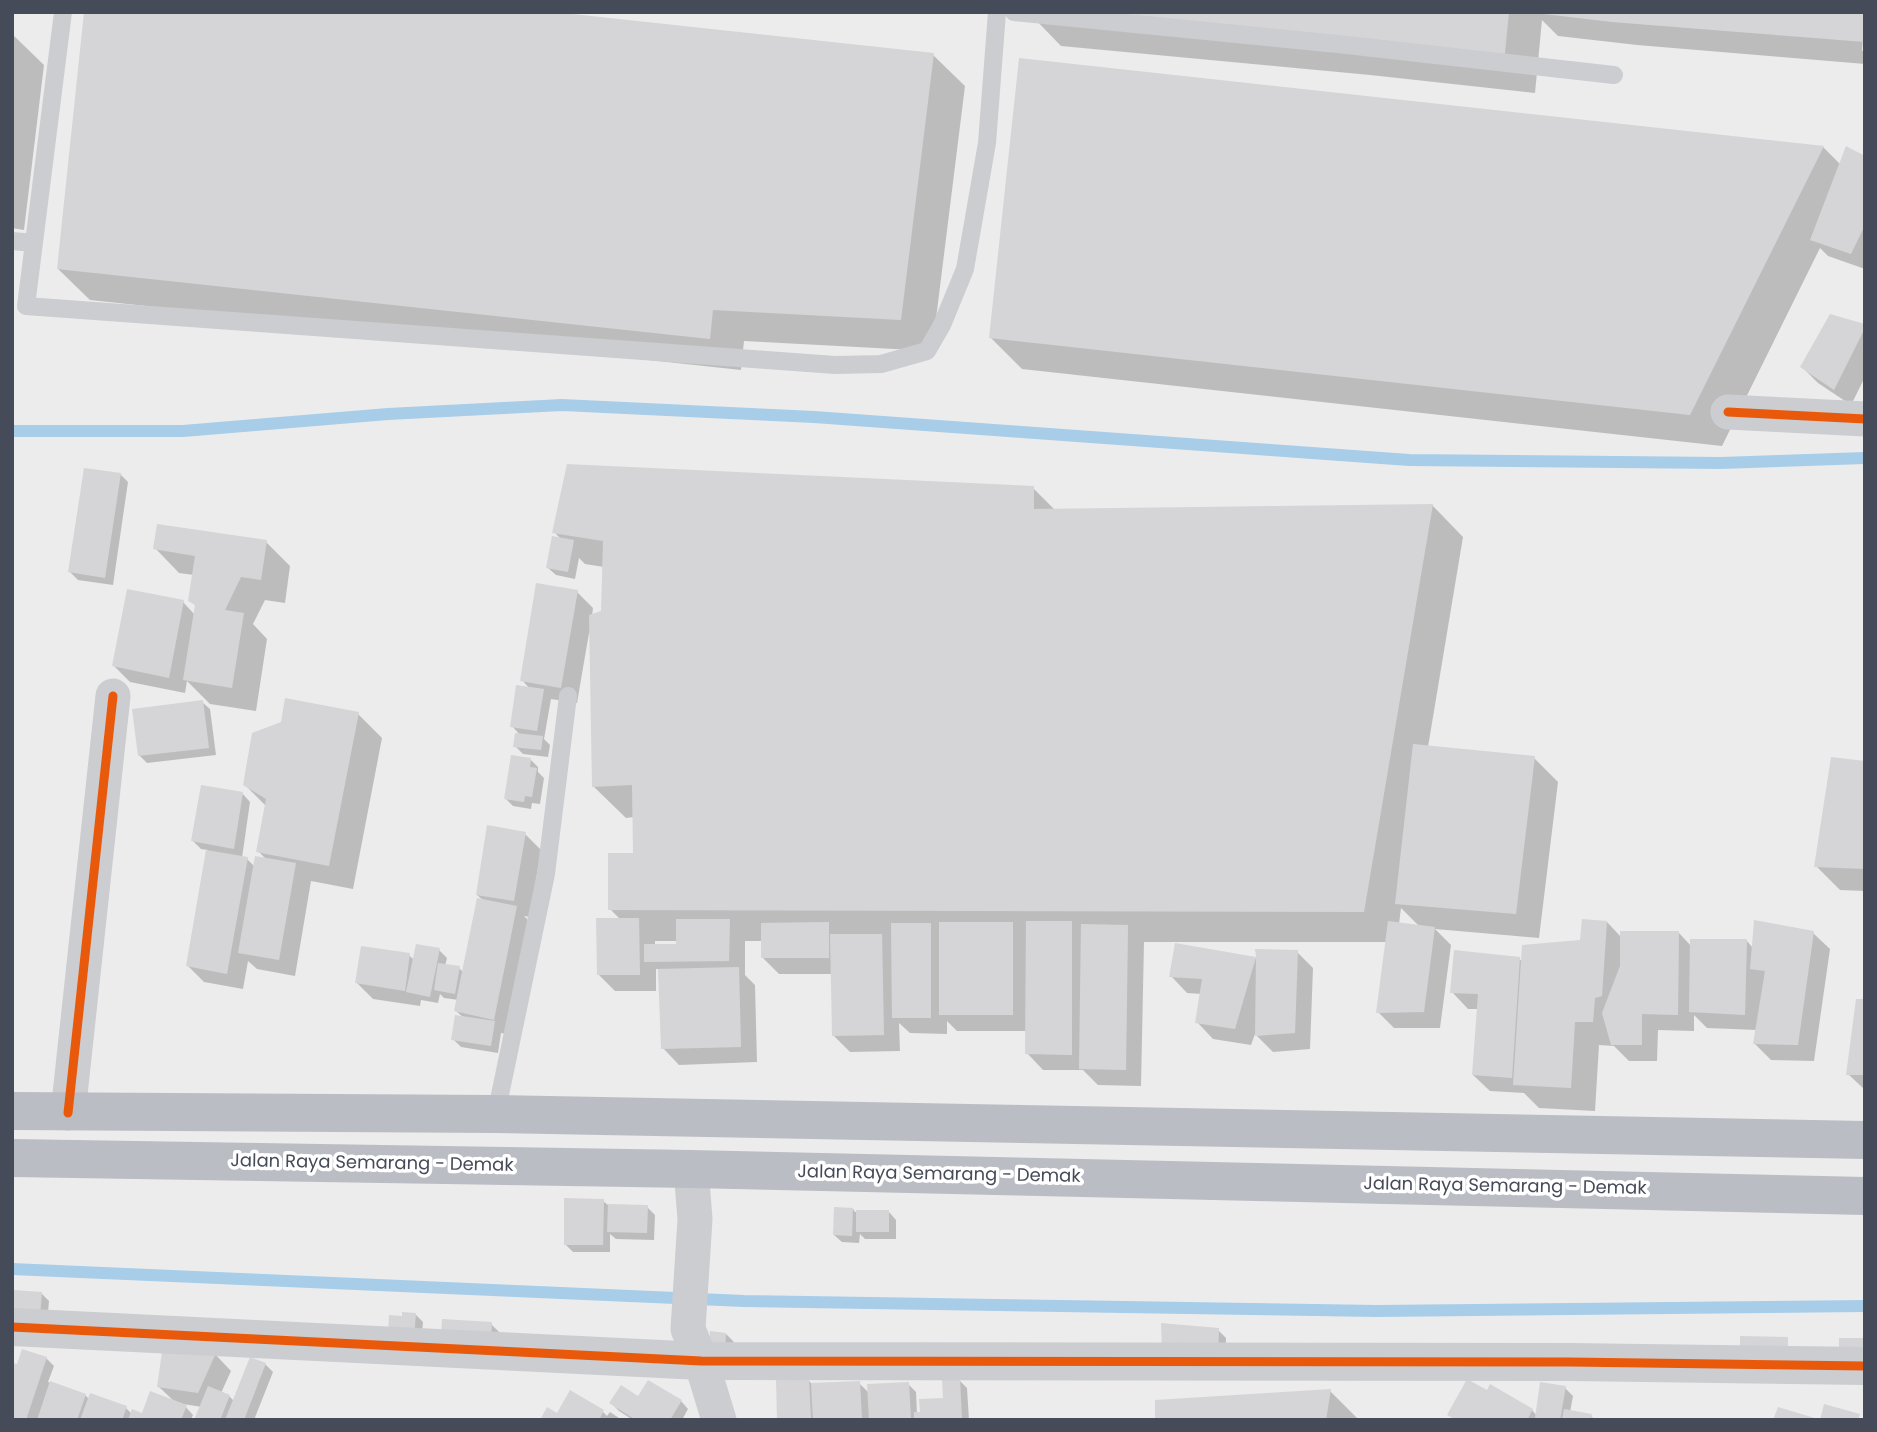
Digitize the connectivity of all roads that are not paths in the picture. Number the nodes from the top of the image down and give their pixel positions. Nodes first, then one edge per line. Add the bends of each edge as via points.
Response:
1 (63, 12) edge
2 (997, 12) edge
3 (1014, 12) edge
4 (1614, 75) dead end
5 (12, 241) edge
6 (34, 243) junction
7 (1728, 412) dead end
8 (1865, 419) edge
9 (113, 696) dead end
10 (568, 696) dead end
11 (12, 1111) edge
12 (68, 1113) junction
13 (496, 1114) junction
14 (1865, 1140) edge
15 (12, 1158) edge
16 (691, 1169) junction
17 (1865, 1196) edge
18 (12, 1327) edge
19 (694, 1345) junction
20 (1865, 1366) edge
21 (719, 1420) edge

1 - 6 lane
2 - 6 lane via 987,143 965,269 927,351 881,364 835,365 26,306
3 - 4 lane
5 - 6 lane
7 - 8 street
9 - 12 street
10 - 13 lane via 547,874
11 - 12 highway
12 - 13 highway
13 - 14 highway
15 - 16 highway, Jalan Raya Semarang - Demak
16 - 17 highway, Jalan Raya Semarang - Demak
16 - 19 street
18 - 19 street
19 - 20 street
19 - 21 street

